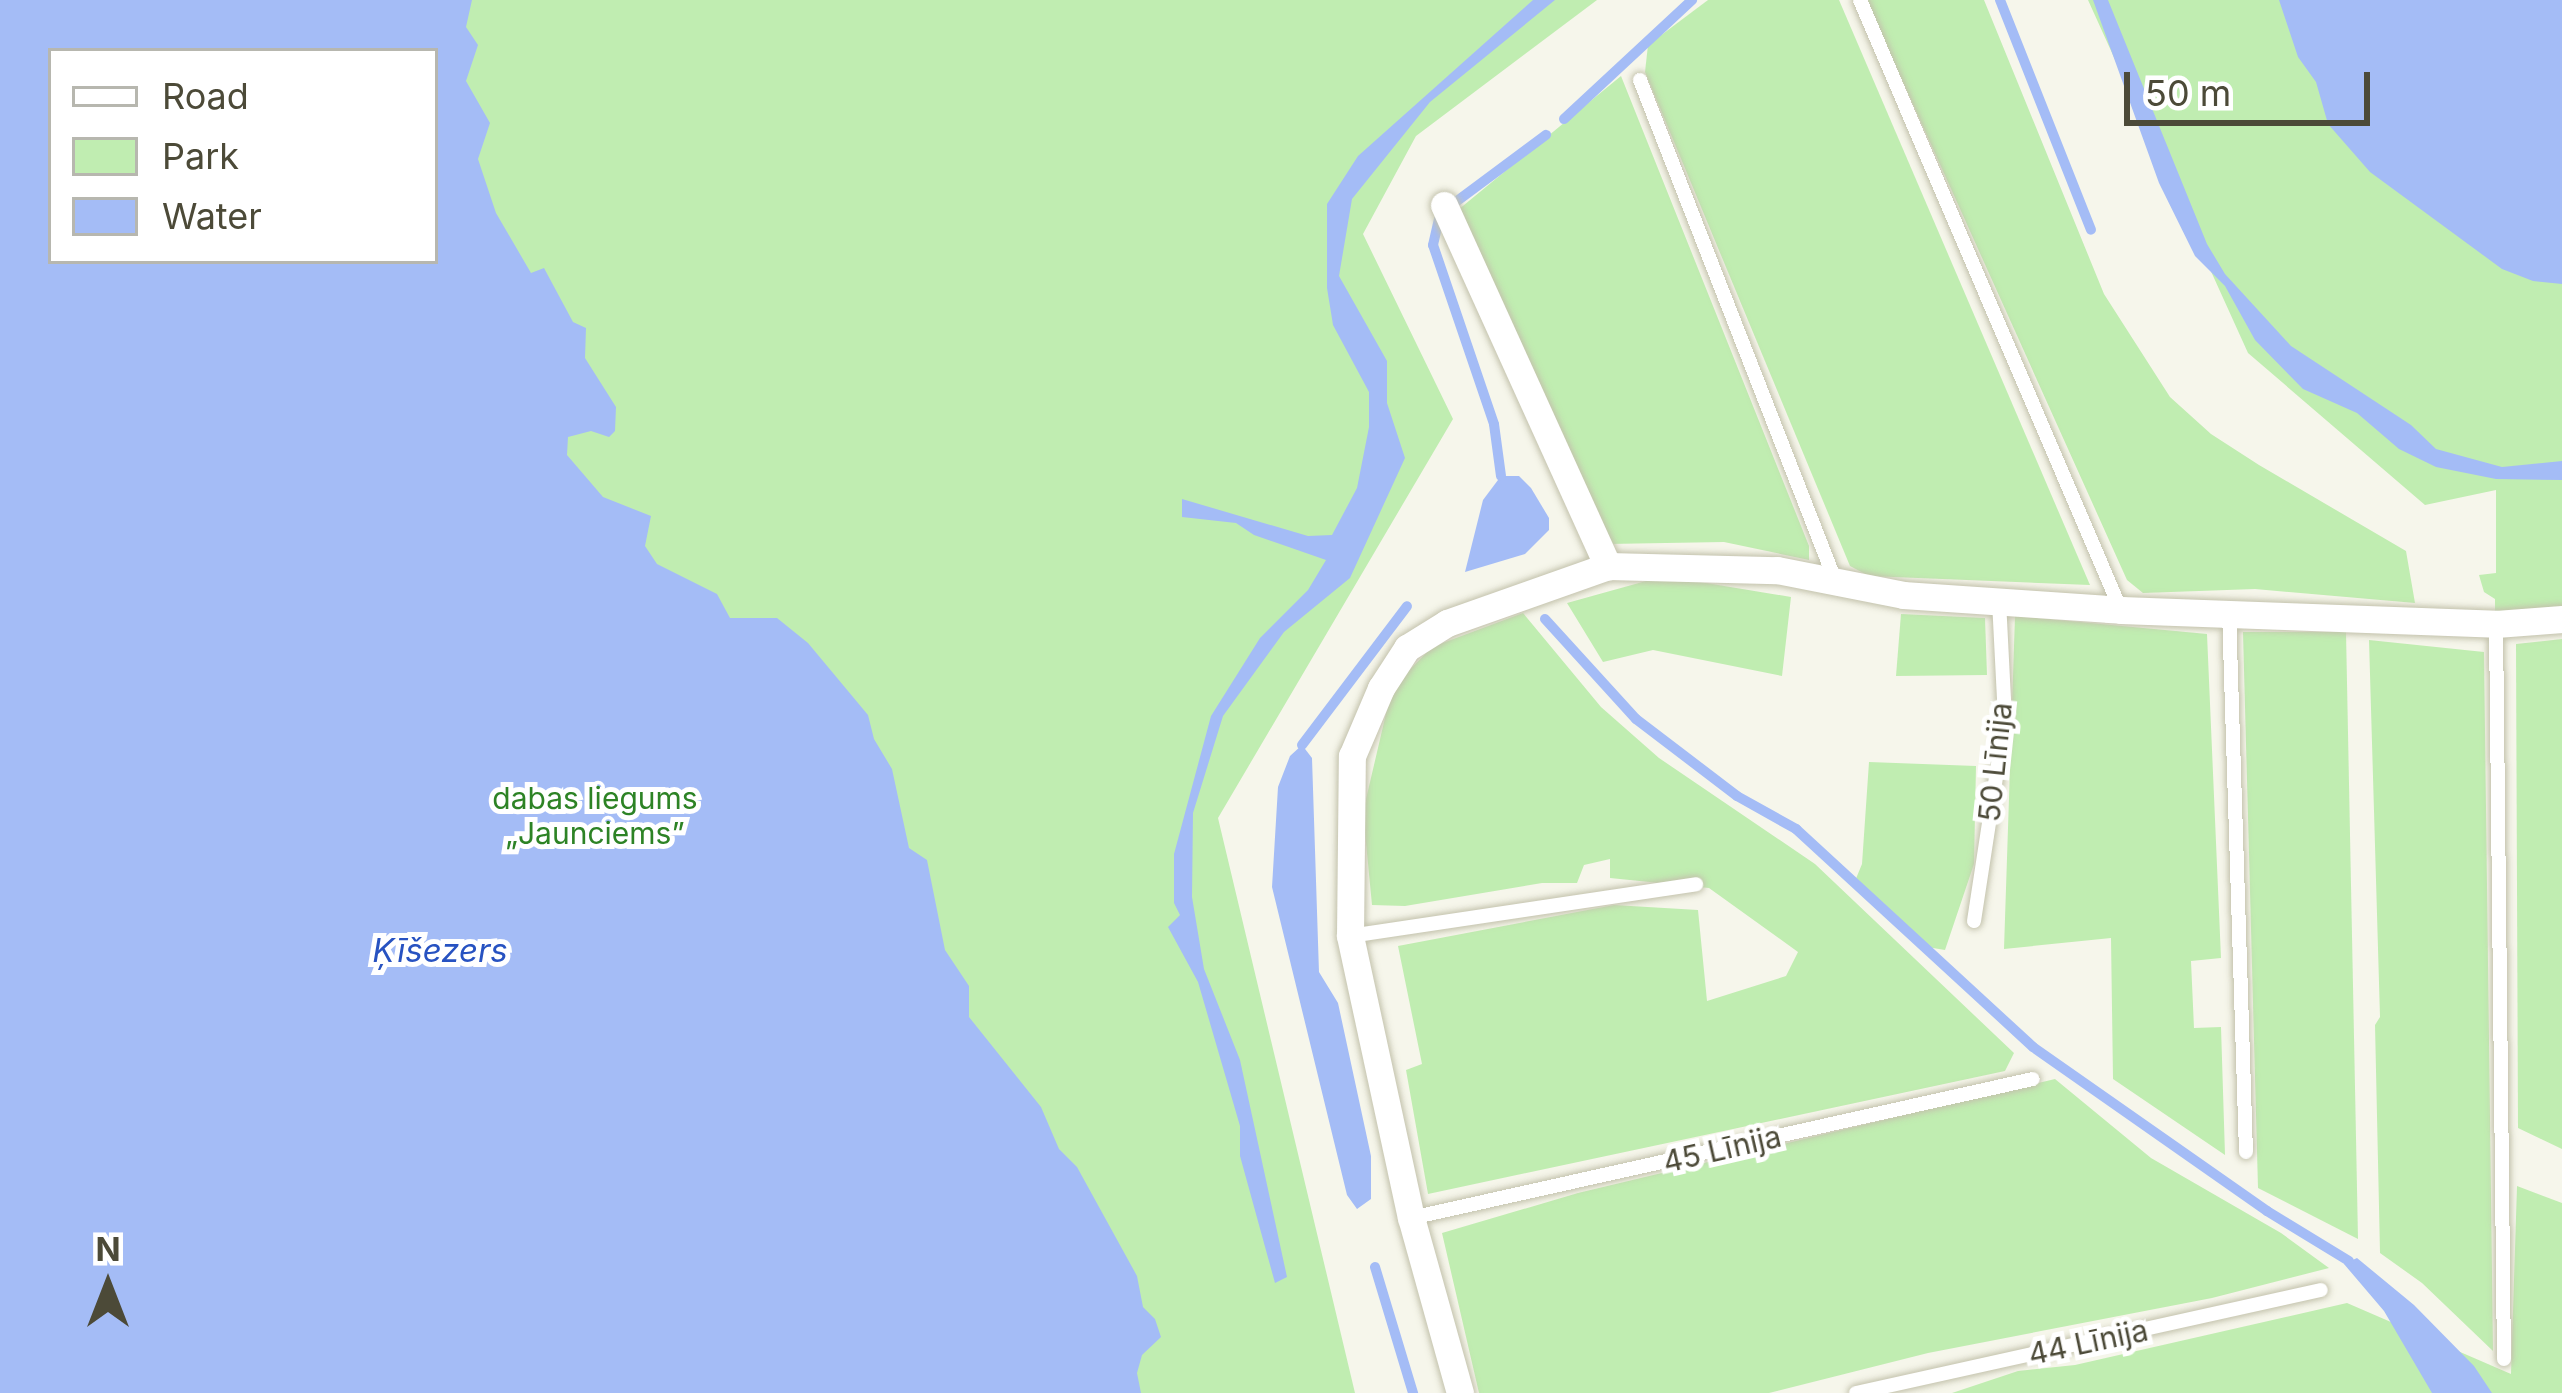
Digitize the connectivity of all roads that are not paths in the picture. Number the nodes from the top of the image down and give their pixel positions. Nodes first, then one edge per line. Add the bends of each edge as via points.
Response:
1 (1860, 0) edge
2 (1640, 80) dead end
3 (1444, 205) dead end
4 (1608, 566) junction
5 (1834, 580) junction
6 (1999, 602) junction
7 (2121, 610) junction
8 (2230, 612) junction
9 (2562, 619) edge
10 (2496, 625) junction
11 (1696, 884) dead end
12 (1974, 921) dead end
13 (1350, 936) junction
14 (2033, 1079) dead end
15 (2246, 1152) dead end
16 (1411, 1218) junction
17 (2320, 1290) dead end
18 (2504, 1359) dead end
19 (1460, 1393) edge
20 (1856, 1393) edge

1 - 7 lane
2 - 5 lane
3 - 4 street
4 - 5 street via 1777,570
4 - 13 street via 1448,623 1407,648 1352,756
5 - 6 street
6 - 7 street
6 - 12 lane, 50 Līnija via 2005,719
7 - 8 street
8 - 10 street
8 - 15 lane
9 - 10 street
10 - 18 lane
11 - 13 lane
13 - 16 street
14 - 16 lane, 45 Līnija
16 - 19 street
17 - 20 lane, 44 Līnija

